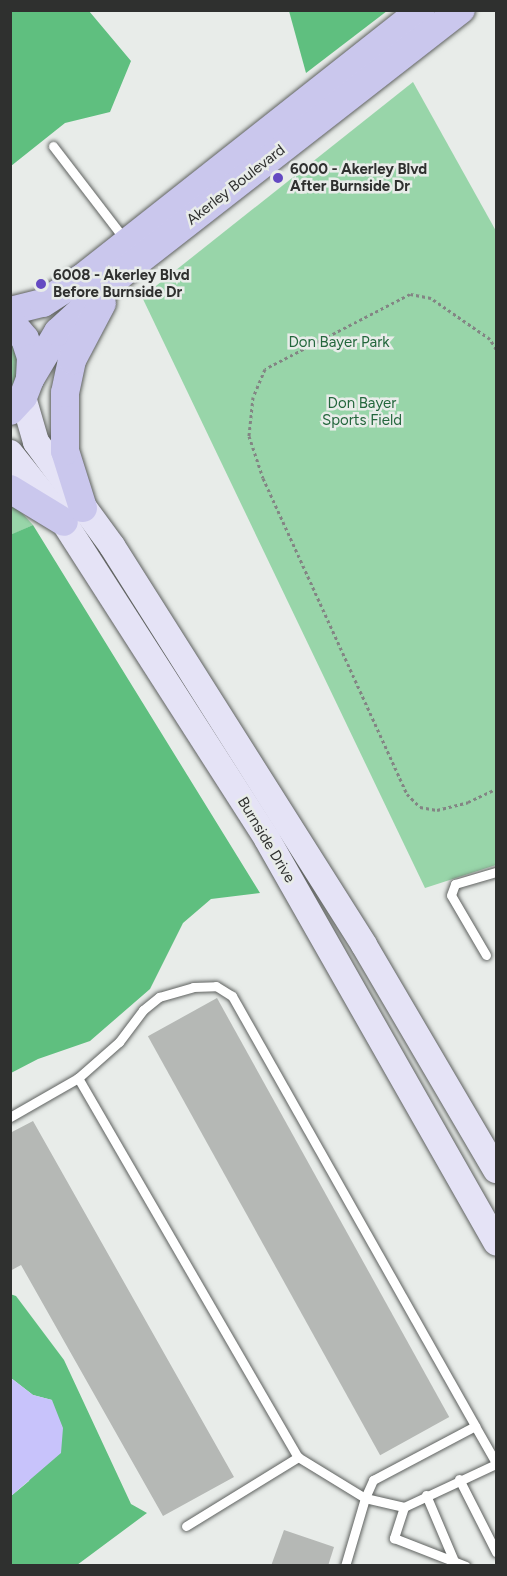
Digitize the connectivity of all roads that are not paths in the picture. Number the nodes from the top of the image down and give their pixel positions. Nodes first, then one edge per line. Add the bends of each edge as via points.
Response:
1 (421, 10) edge
2 (461, 10) edge
3 (53, 146) dead end
4 (128, 243) junction
5 (120, 275) junction
6 (10, 311) edge
7 (10, 321) edge
8 (21, 396) edge
9 (10, 453) edge
10 (10, 489) edge
11 (74, 515) junction
12 (496, 872) edge
13 (486, 955) dead end
14 (78, 1078) junction
15 (10, 1117) edge
16 (496, 1170) edge
17 (496, 1242) edge
18 (475, 1426) junction
19 (298, 1457) junction
20 (496, 1462) edge
21 (459, 1479) junction
22 (426, 1495) junction
23 (365, 1498) junction
24 (404, 1507) junction
25 (186, 1526) dead end
26 (496, 1552) edge
27 (454, 1561) junction
28 (345, 1566) edge
29 (466, 1566) edge

1 - 4 main road, Akerley Boulevard
2 - 5 main road, Akerley Boulevard
3 - 4 lane
4 - 6 main road, Akerley Boulevard via 61,293 43,303
5 - 8 main road, Akerley Boulevard via 58,332
5 - 11 main road via 89,322 72,360 65,393 65,451
7 - 8 main road via 25,339 31,358
8 - 11 main road, Burnside Drive via 36,442
9 - 11 main road, Burnside Drive
10 - 11 main road
11 - 16 main road, Burnside Drive via 112,546 364,945
11 - 17 main road, Burnside Drive via 267,839
12 - 13 lane via 455,884 451,895
14 - 15 lane
14 - 18 lane via 119,1042 143,1010 159,997 193,987 216,986 232,996
14 - 19 lane
18 - 20 lane
18 - 23 lane via 374,1480
19 - 23 lane
19 - 25 lane
20 - 21 lane
21 - 22 lane
21 - 26 lane
22 - 24 lane
22 - 27 lane
23 - 24 lane
23 - 28 lane
24 - 27 lane via 394,1538
27 - 29 lane

